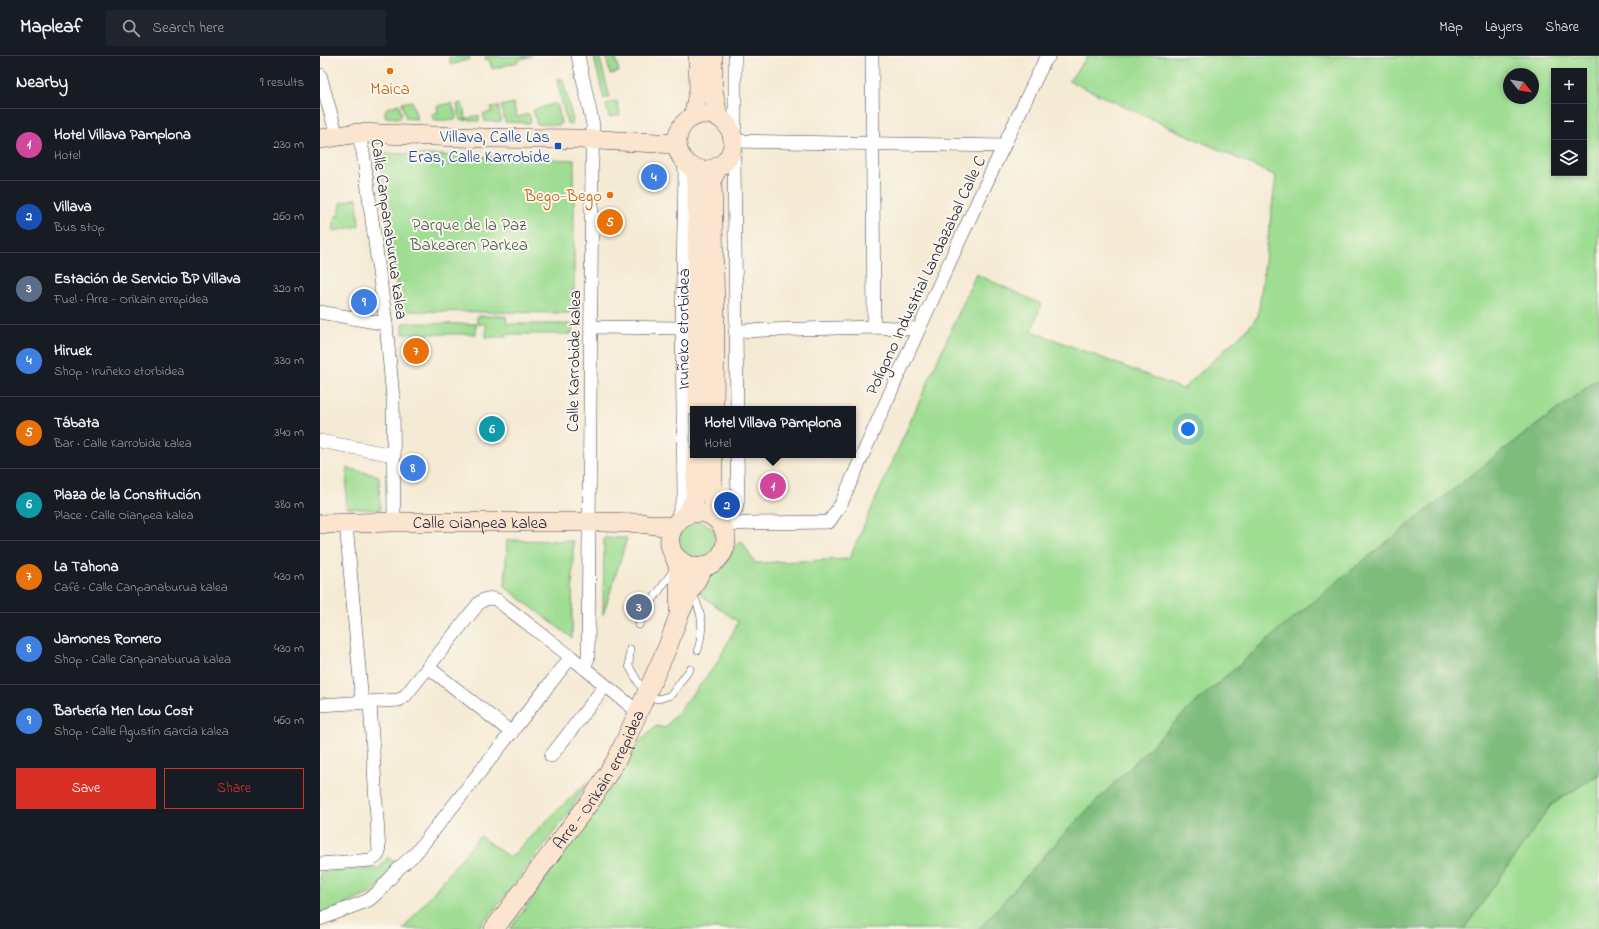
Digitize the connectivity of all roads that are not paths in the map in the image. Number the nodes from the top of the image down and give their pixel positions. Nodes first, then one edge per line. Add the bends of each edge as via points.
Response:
1 (578, 56) edge
2 (689, 56) edge
3 (698, 56) edge
4 (713, 56) edge
5 (735, 56) edge
6 (872, 56) edge
7 (1049, 56) edge
8 (320, 75) edge
9 (718, 118) junction
10 (690, 119) junction
11 (358, 133) junction
12 (328, 138) edge
13 (593, 140) junction
14 (732, 142) junction
15 (873, 143) junction
16 (1004, 146) junction
17 (685, 157) junction
18 (719, 166) junction
19 (320, 312) edge
20 (386, 324) junction
21 (591, 327) junction
22 (874, 327) junction
23 (682, 328) junction
24 (918, 329) junction
25 (735, 330) junction
26 (698, 406) edge
27 (714, 406) edge
28 (736, 406) edge
29 (320, 442) edge
30 (393, 455) junction
31 (697, 458) edge
32 (713, 458) edge
33 (738, 458) edge
34 (679, 521) junction
35 (394, 522) junction
36 (589, 523) junction
37 (639, 523) junction
38 (320, 524) edge
39 (346, 524) junction
40 (720, 524) junction
41 (675, 559) junction
42 (703, 568) junction
43 (690, 590) junction
44 (679, 615) junction
45 (639, 625) dead end
46 (630, 649) dead end
47 (698, 650) dead end
48 (571, 657) junction
49 (428, 667) junction
50 (584, 668) junction
51 (690, 669) dead end
52 (605, 686) junction
53 (366, 702) junction
54 (642, 704) junction
55 (320, 705) edge
56 (512, 733) junction
57 (551, 756) dead end
58 (320, 864) edge
59 (320, 919) edge
60 (494, 929) edge

1 - 13 street, Calle Karrobide kalea via 593,125
2 - 10 street
3 - 10 main road via 699,89
4 - 9 main road via 713,89
5 - 14 street via 735,126
6 - 15 street
7 - 16 street, Polígono Industrial Landazabal Calle C
8 - 12 street
9 - 10 main road via 702,114
9 - 14 main road via 729,128
10 - 17 main road via 680,130
11 - 12 main road
11 - 13 main road
11 - 20 street, Calle Canpanaburua kalea via 363,152
13 - 17 main road
13 - 21 street, Calle Karrobide kalea
14 - 15 street
14 - 18 main road via 728,157
14 - 25 street
15 - 16 street
15 - 22 street
16 - 24 street, Polígono Industrial Landazabal Calle C
17 - 18 main road via 703,170
17 - 23 street, Iruñeko etorbidea
17 - 26 main road, Iruñeko etorbidea via 697,184
18 - 27 main road, Iruñeko etorbidea via 712,179
19 - 20 street
20 - 30 street, Calle Canpanaburua kalea via 393,398
21 - 23 street
21 - 36 street, Calle Karrobide kalea
22 - 24 street
22 - 25 street
23 - 34 street, Iruñeko etorbidea via 684,497
24 - 40 street, Polígono Industrial Landazabal Calle C via 841,504 829,522
25 - 28 street
29 - 30 street
30 - 35 street, Calle Canpanaburua kalea
31 - 34 main road via 695,498
32 - 40 main road via 713,498
33 - 40 street via 736,509
34 - 37 main road, Calle Oianpea kalea
34 - 40 main road via 698,512 705,513
34 - 41 main road via 670,536
35 - 36 main road, Calle Oianpea kalea
35 - 39 main road, Calle Oianpea kalea
36 - 37 main road, Calle Oianpea kalea
36 - 50 street, Calle Karrobide kalea via 588,658
37 - 41 main road via 658,532
38 - 39 main road, Calle Oianpea kalea
39 - 53 street
40 - 42 main road via 726,541 723,551 716,561
41 - 42 main road via 687,566
41 - 44 main road
41 - 45 lane via 672,572
42 - 43 main road, Arre - Orikain errepidea
43 - 44 main road, Arre - Orikain errepidea
43 - 47 lane via 702,617 702,634
44 - 54 main road, Arre - Orikain errepidea
46 - 54 lane via 629,666
48 - 49 street via 492,598 479,603
48 - 50 street
48 - 56 street
49 - 53 street via 399,700
49 - 56 street
50 - 52 street
51 - 54 lane via 671,695
52 - 54 street
52 - 57 street
53 - 55 street
53 - 58 street via 379,852 371,860
54 - 60 main road, Arre - Orikain errepidea via 617,758 592,799
56 - 59 street via 415,854 378,892 369,900

